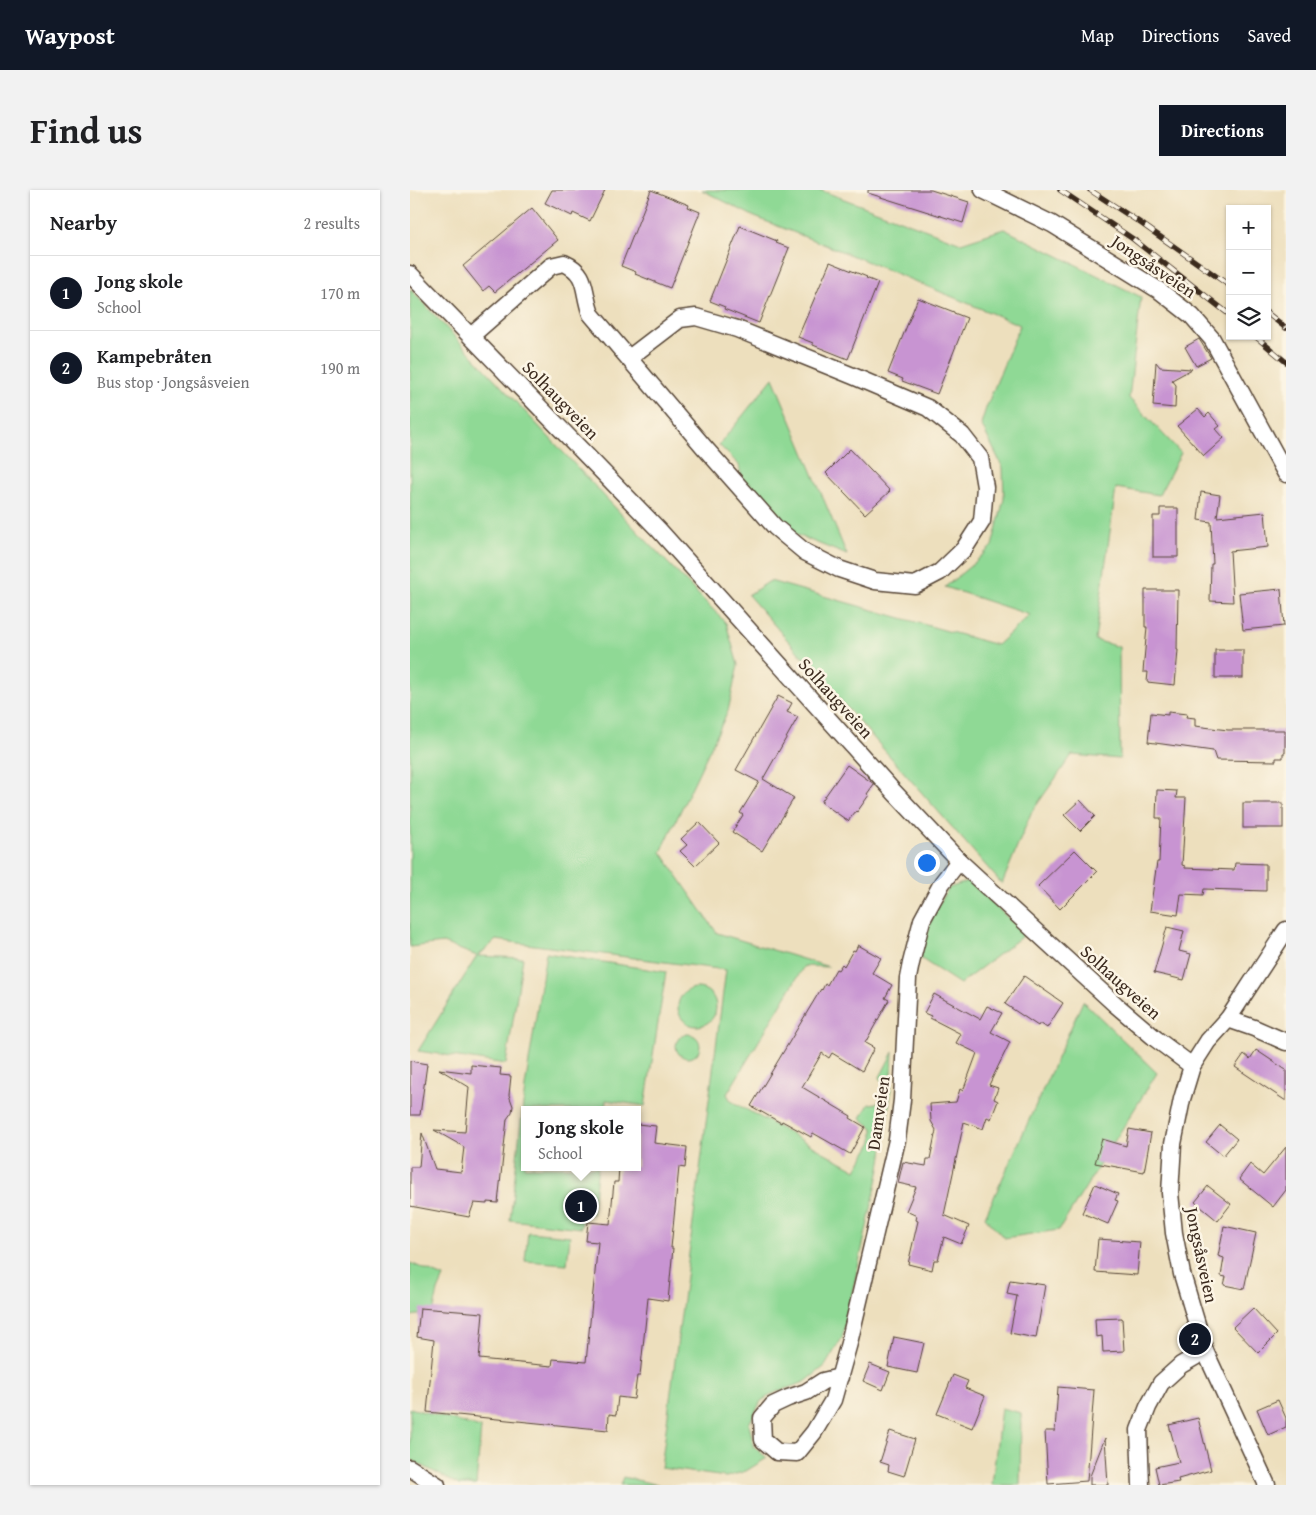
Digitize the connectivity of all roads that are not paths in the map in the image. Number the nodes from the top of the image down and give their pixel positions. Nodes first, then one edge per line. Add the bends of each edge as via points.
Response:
1 (983, 190) edge
2 (410, 274) edge
3 (471, 336) junction
4 (629, 358) junction
5 (1286, 474) edge
6 (960, 861) junction
7 (1286, 930) edge
8 (1228, 1020) junction
9 (1286, 1042) edge
10 (1192, 1066) junction
11 (1205, 1351) junction
12 (840, 1377) junction
13 (410, 1468) edge
14 (437, 1485) edge
15 (1141, 1485) edge
16 (1267, 1485) edge

1 - 5 street, Jongsåsveien via 1052,224 1160,291 1192,316 1212,339
2 - 3 street, Solhaugveien
3 - 4 street via 551,266 564,263 574,267 583,280 591,314
3 - 6 street, Solhaugveien via 659,530
4 - 4 street via 775,528 805,552 839,569 875,581 915,586 940,572 964,549 982,521 985,487 980,458 962,435 928,408 736,330 696,317 680,319
6 - 10 street, Solhaugveien via 1116,1006
6 - 12 street, Damveien via 942,883 922,920 911,963 897,1140
7 - 8 street, Jongsåsveien
8 - 9 street
8 - 10 street, Jongsåsveien via 1208,1041
10 - 11 street, Jongsåsveien via 1173,1144 1170,1193 1182,1274
11 - 15 street via 1181,1365 1161,1383 1148,1407 1139,1430
11 - 16 street, Jongsåsveien
12 - 12 street, Damveien via 833,1400 798,1453 777,1452 763,1440 762,1418 773,1405
13 - 14 street

